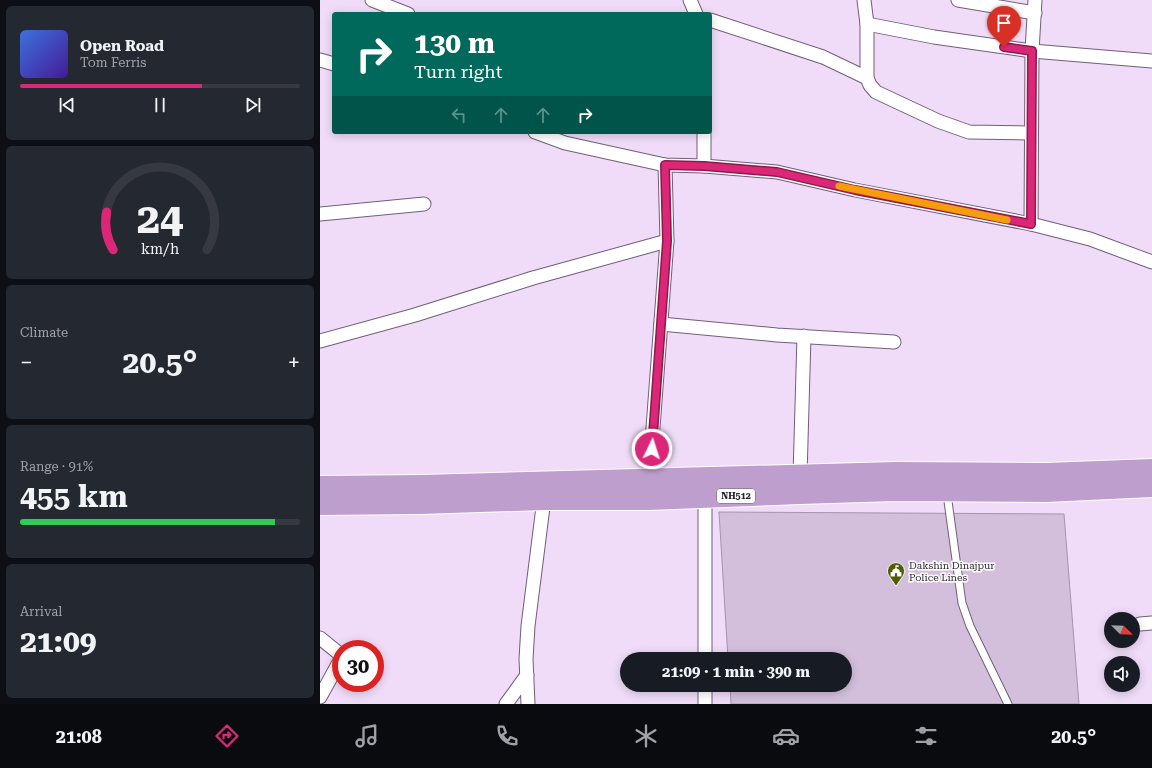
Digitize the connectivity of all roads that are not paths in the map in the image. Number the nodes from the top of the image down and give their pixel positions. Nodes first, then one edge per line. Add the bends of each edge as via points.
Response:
1 (372, 0) edge
2 (690, 0) edge
3 (864, 0) edge
4 (958, 0) edge
5 (1036, 0) edge
6 (403, 12) edge
7 (695, 12) edge
8 (1035, 13) junction
9 (712, 21) edge
10 (867, 24) junction
11 (1032, 51) junction
12 (320, 60) edge
13 (1152, 61) edge
14 (332, 63) edge
15 (867, 78) junction
16 (1031, 133) junction
17 (540, 134) edge
18 (704, 134) edge
19 (665, 165) junction
20 (704, 166) junction
21 (424, 204) dead end
22 (320, 214) edge
23 (1031, 224) junction
24 (667, 241) junction
25 (1152, 262) edge
26 (661, 324) junction
27 (804, 336) junction
28 (320, 341) edge
29 (894, 342) dead end
30 (1152, 470) edge
31 (800, 476) junction
32 (649, 481) junction
33 (1152, 486) edge
34 (320, 487) edge
35 (947, 491) junction
36 (705, 498) junction
37 (544, 499) junction
38 (320, 504) edge
39 (320, 638) edge
40 (332, 648) edge
41 (705, 652) edge
42 (332, 675) edge
43 (527, 675) junction
44 (705, 692) edge
45 (320, 697) edge
46 (506, 704) edge
47 (528, 704) edge
48 (705, 704) edge
49 (1008, 704) edge

1 - 6 street
2 - 7 street
3 - 10 street
4 - 8 street
5 - 8 street
8 - 11 street
9 - 15 street via 823,57
10 - 11 street
10 - 15 street
11 - 13 street
11 - 16 street
12 - 14 street
15 - 16 street via 876,92 956,128 969,132
16 - 23 street
17 - 19 street via 565,144
18 - 20 street
19 - 20 street
19 - 24 street
20 - 23 street via 777,172
21 - 22 street
23 - 25 street via 1090,239
24 - 26 street
24 - 28 street
26 - 27 street
26 - 32 street
27 - 29 street
27 - 31 street
30 - 31 highway, NH512 via 1046,474 895,473
31 - 32 highway, NH512
32 - 34 highway, NH512
33 - 35 highway, NH512 via 1046,491
35 - 36 highway, NH512 via 895,490
35 - 49 lane via 962,603 970,626
36 - 37 highway, NH512
36 - 41 street
37 - 38 highway, NH512
37 - 43 street via 528,626
39 - 40 street
42 - 45 street
43 - 46 street
43 - 47 street
44 - 48 street

